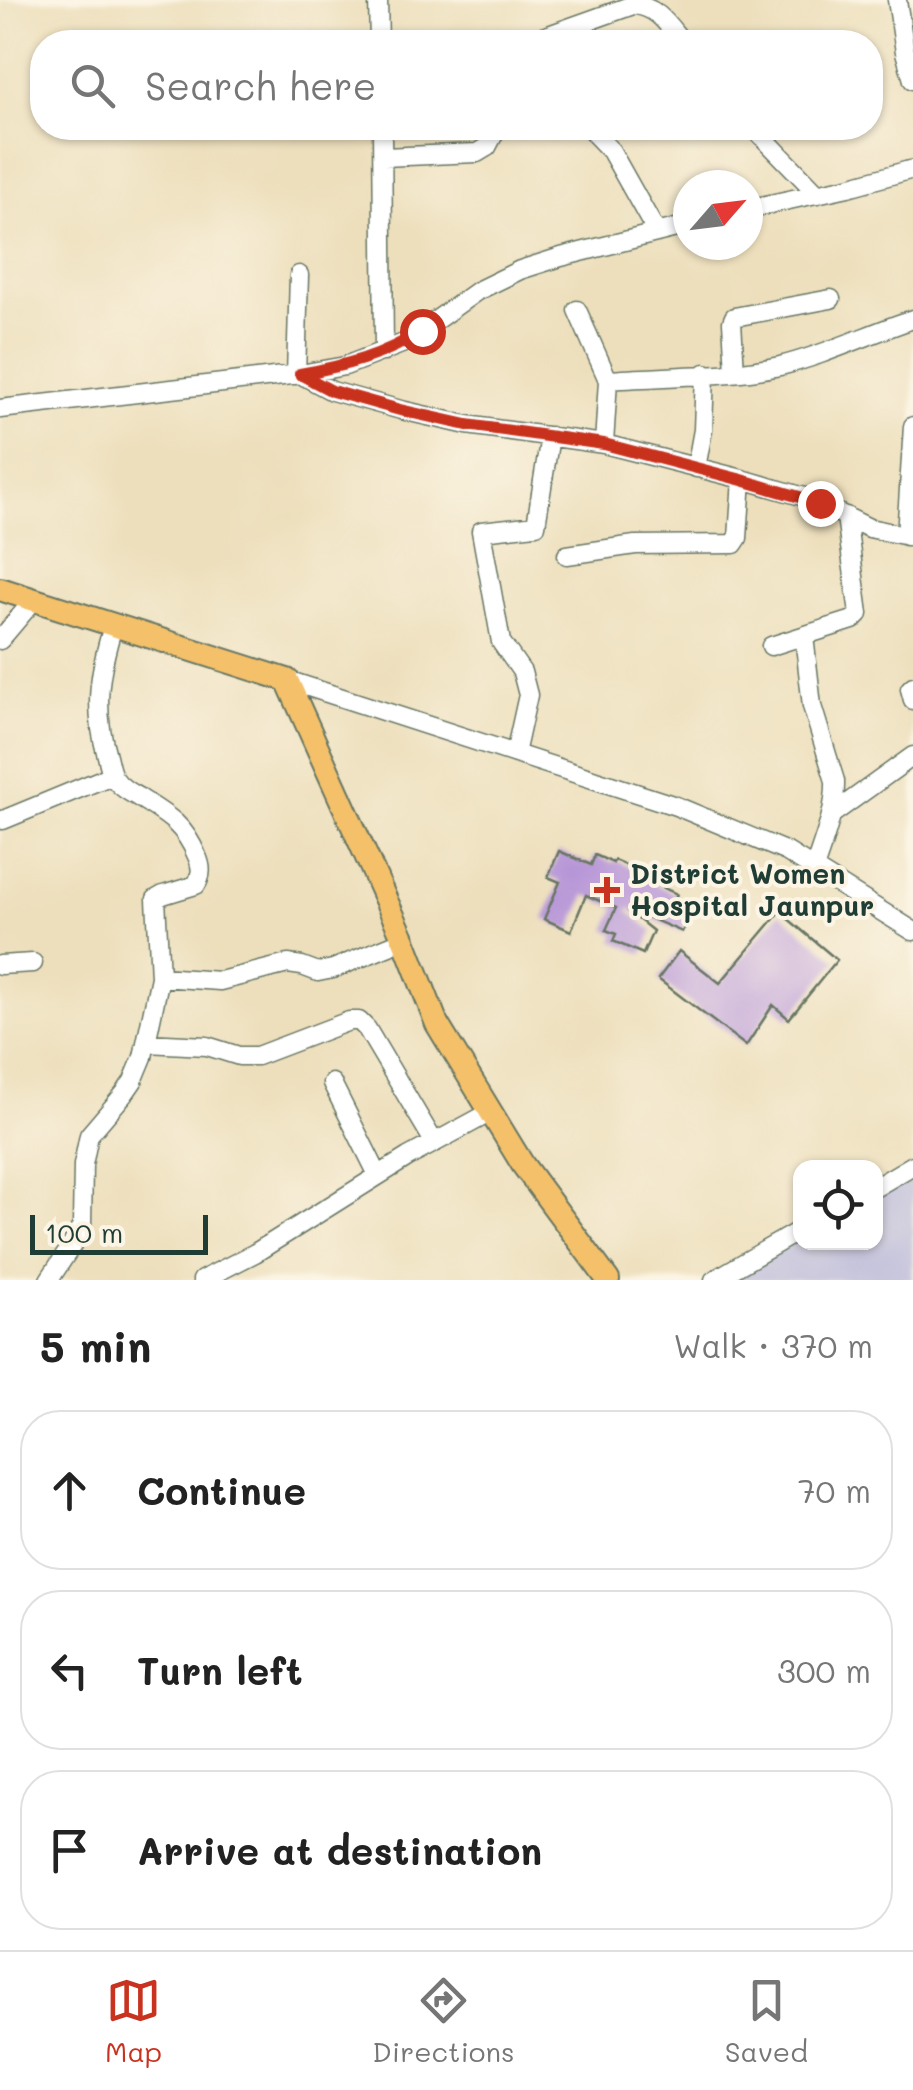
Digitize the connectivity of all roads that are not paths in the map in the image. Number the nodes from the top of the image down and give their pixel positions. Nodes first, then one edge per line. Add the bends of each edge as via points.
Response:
1 (378, 0) edge
2 (897, 0) edge
3 (379, 30) edge
4 (562, 30) edge
5 (672, 30) edge
6 (913, 80) edge
7 (382, 140) edge
8 (491, 140) edge
9 (600, 140) edge
10 (766, 140) edge
11 (383, 157) junction
12 (913, 169) edge
13 (818, 194) junction
14 (763, 207) edge
15 (673, 228) edge
16 (657, 232) junction
17 (300, 275) dead end
18 (832, 299) dead end
19 (576, 310) dead end
20 (913, 319) edge
21 (384, 352) junction
22 (734, 371) junction
23 (705, 373) junction
24 (298, 374) junction
25 (608, 380) junction
26 (0, 409) edge
27 (913, 426) edge
28 (550, 436) junction
29 (604, 444) junction
30 (912, 456) edge
31 (696, 468) junction
32 (742, 480) junction
33 (846, 516) junction
34 (909, 537) edge
35 (566, 556) dead end
36 (0, 589) edge
37 (33, 601) junction
38 (113, 626) junction
39 (804, 636) junction
40 (0, 640) edge
41 (771, 646) dead end
42 (287, 680) junction
43 (913, 686) edge
44 (913, 700) edge
45 (515, 754) junction
46 (913, 756) edge
47 (112, 776) junction
48 (831, 816) junction
49 (3, 820) dead end
50 (814, 869) junction
51 (913, 931) edge
52 (404, 940) junction
53 (33, 963) dead end
54 (0, 965) edge
55 (160, 977) junction
56 (146, 1042) junction
57 (332, 1083) dead end
58 (490, 1112) junction
59 (434, 1142) junction
60 (913, 1165) edge
61 (378, 1175) junction
62 (883, 1183) edge
63 (793, 1234) edge
64 (49, 1280) edge
65 (202, 1280) edge
66 (608, 1280) edge
67 (714, 1280) edge

1 - 3 street
2 - 6 street
4 - 5 street via 634,5 651,8
7 - 11 street
8 - 11 street via 477,153
9 - 16 street
10 - 13 street
11 - 21 street
12 - 13 street
13 - 14 street
15 - 16 street
16 - 21 street via 520,270
17 - 24 street
18 - 22 street via 736,315
19 - 25 street
20 - 22 street via 831,351
21 - 24 street
22 - 23 street
23 - 25 street
23 - 31 street
24 - 26 street
24 - 28 street via 400,410
25 - 29 street
27 - 30 street
28 - 29 street
28 - 45 street via 536,525 481,531 501,642 522,672 528,695
29 - 31 street
30 - 34 street
31 - 32 street
32 - 33 street
32 - 35 street via 734,544 635,546
33 - 34 street
33 - 39 street via 860,614
36 - 37 main road
37 - 38 main road
37 - 40 street
38 - 42 main road
38 - 47 street via 98,688
39 - 41 street
39 - 48 street via 812,706 835,781
42 - 45 street
42 - 52 main road
43 - 44 street
45 - 50 street via 676,806
46 - 48 street
47 - 49 street
47 - 55 street via 180,825 201,864 196,885 156,899
48 - 50 street
50 - 51 street
52 - 55 street via 318,972 288,964 220,981
52 - 58 main road via 437,1024
53 - 54 street
55 - 56 street
56 - 59 street via 257,1056 359,1021
56 - 64 street via 133,1081 89,1135 82,1226
57 - 61 street
58 - 59 street
58 - 66 main road
59 - 61 street
60 - 62 street
61 - 65 street
63 - 67 street

